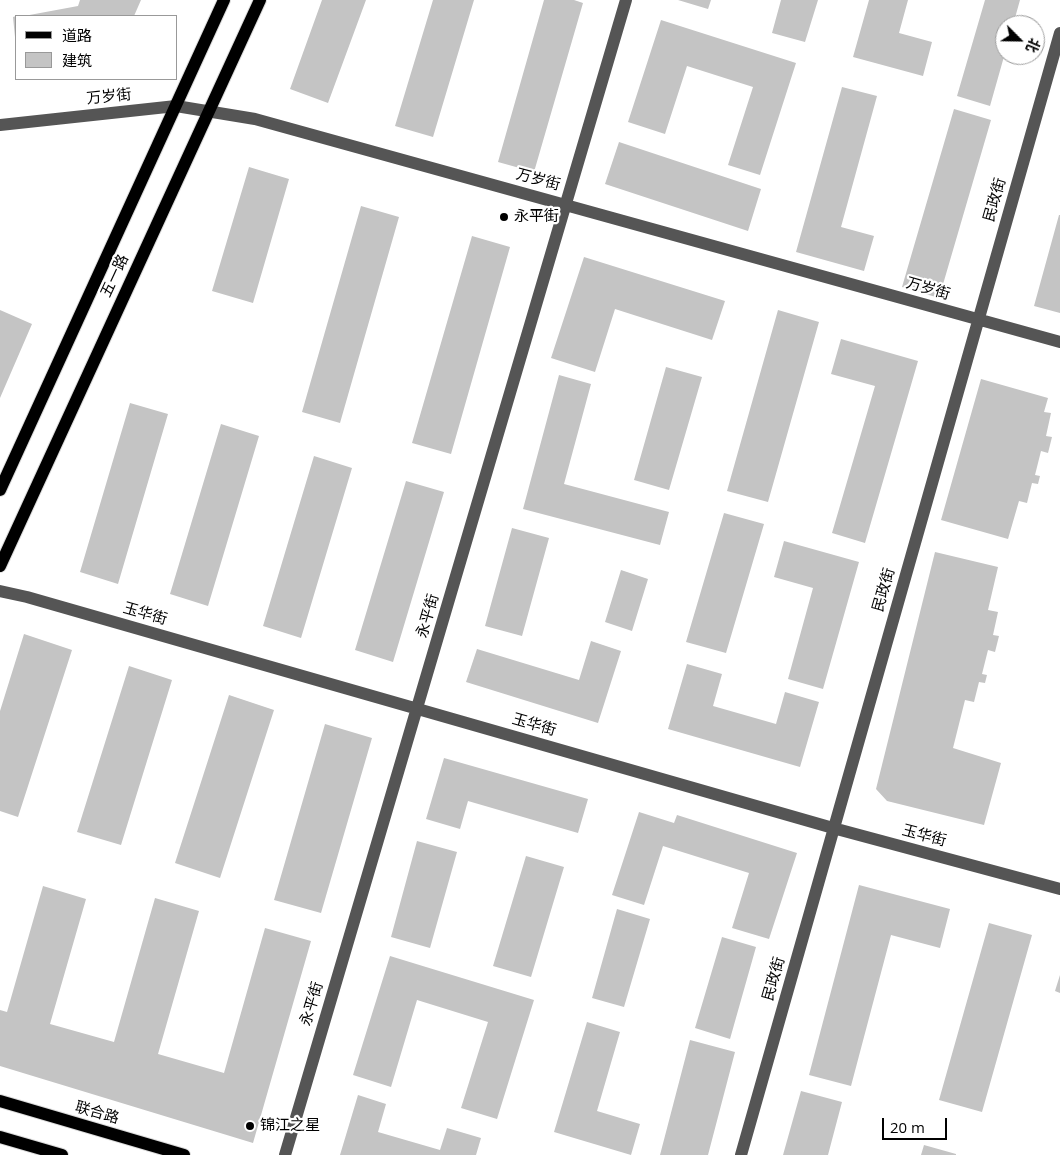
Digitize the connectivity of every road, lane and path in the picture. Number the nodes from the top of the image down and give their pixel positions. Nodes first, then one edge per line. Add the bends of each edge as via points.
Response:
1 (224, 0) edge
2 (260, 0) edge
3 (626, 0) edge
4 (1060, 33) edge
5 (176, 106) junction
6 (209, 111) junction
7 (0, 125) edge
8 (566, 205) junction
9 (978, 320) junction
10 (1060, 342) edge
11 (0, 490) edge
12 (0, 566) edge
13 (0, 591) edge
14 (417, 709) junction
15 (833, 828) junction
16 (1060, 889) edge
17 (0, 1101) edge
18 (0, 1137) edge
19 (62, 1155) edge
20 (184, 1155) edge
21 (285, 1155) edge
22 (741, 1155) edge

1 - 5 main road, 五一路
2 - 6 main road, 五一路
3 - 8 street, 永平街
4 - 9 street, 民政街
5 - 6 street, 万岁街
5 - 7 street, 万岁街
5 - 11 main road, 五一路
6 - 8 street, 万岁街 via 255,119
6 - 12 main road, 五一路
8 - 9 street, 万岁街
8 - 14 street, 永平街
9 - 10 street, 万岁街
9 - 15 street, 民政街
13 - 14 street, 玉华街
14 - 15 street, 玉华街
14 - 21 street, 永平街
15 - 16 street, 玉华街
15 - 22 street, 民政街
17 - 20 main road, 联合路
18 - 19 main road

